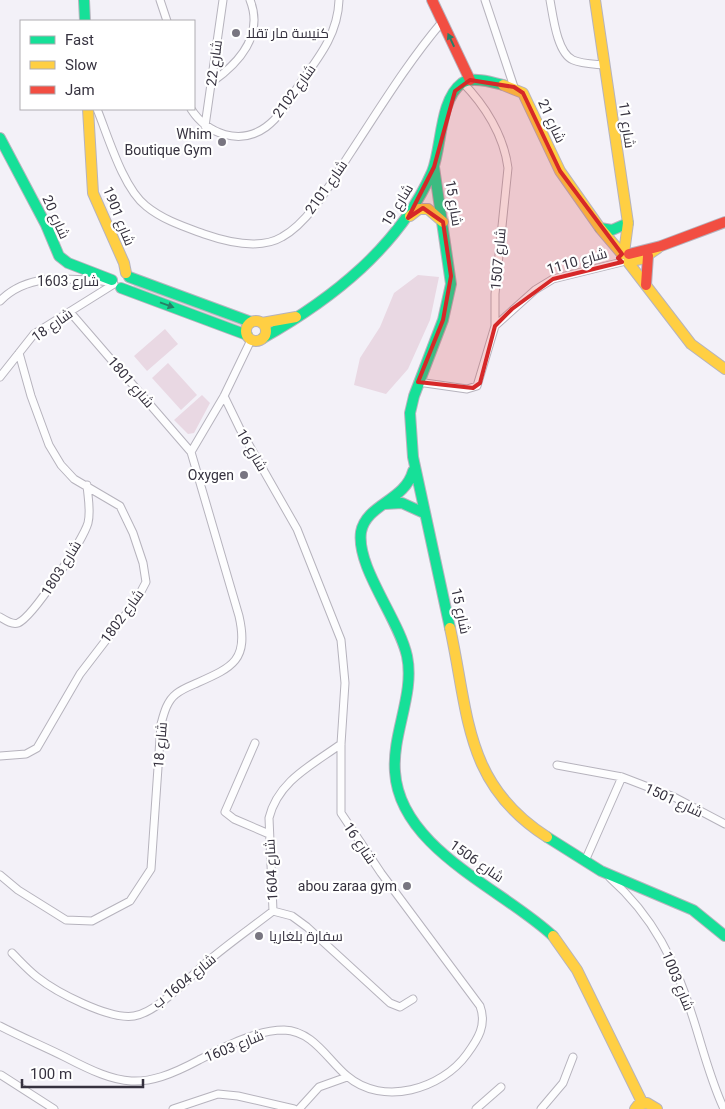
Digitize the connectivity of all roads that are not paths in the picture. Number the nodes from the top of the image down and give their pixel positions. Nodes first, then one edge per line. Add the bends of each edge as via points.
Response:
1 (84, 0) edge
2 (160, 0) edge
3 (223, 0) edge
4 (250, 0) edge
5 (339, 0) edge
6 (432, 0) edge
7 (485, 0) edge
8 (550, 0) edge
9 (595, 0) edge
10 (85, 20) edge
11 (167, 20) edge
12 (442, 22) junction
13 (604, 65) junction
14 (466, 81) junction
15 (212, 82) junction
16 (514, 87) junction
17 (88, 110) edge
18 (97, 110) edge
19 (192, 110) edge
20 (205, 126) junction
21 (0, 138) edge
22 (434, 167) junction
23 (408, 218) junction
24 (443, 222) junction
25 (725, 222) edge
26 (628, 223) junction
27 (600, 228) junction
28 (661, 246) junction
29 (648, 256) junction
30 (626, 258) junction
31 (127, 275) junction
32 (115, 284) junction
33 (646, 285) junction
34 (0, 302) edge
35 (70, 312) junction
36 (302, 316) junction
37 (251, 322) junction
38 (262, 323) junction
39 (495, 326) junction
40 (249, 337) junction
41 (263, 338) junction
42 (19, 353) junction
43 (725, 369) edge
44 (0, 377) edge
45 (418, 382) junction
46 (224, 396) junction
47 (191, 452) junction
48 (413, 458) junction
49 (87, 485) junction
50 (384, 504) junction
51 (424, 513) junction
52 (0, 618) edge
53 (255, 743) dead end
54 (341, 744) junction
55 (0, 756) edge
56 (557, 765) dead end
57 (622, 777) junction
58 (725, 824) edge
59 (269, 834) junction
60 (585, 861) junction
61 (601, 871) junction
62 (0, 875) edge
63 (273, 911) junction
64 (725, 936) edge
65 (12, 953) dead end
66 (413, 999) dead end
67 (0, 1026) edge
68 (573, 1057) dead end
69 (1, 1075) edge
70 (348, 1077) junction
71 (501, 1087) dead end
72 (639, 1106) edge
73 (54, 1109) edge
74 (173, 1109) edge
75 (294, 1109) edge
76 (299, 1109) edge
77 (476, 1109) edge
78 (541, 1109) edge
79 (657, 1109) edge
80 (724, 1109) edge

1 - 10 street
2 - 11 street
3 - 15 street, شارع 22
4 - 15 street via 254,31 248,45 230,69
5 - 20 street, شارع 2102 via 338,16 329,42 273,121 248,136 229,136
6 - 12 street
7 - 16 street
8 - 13 street via 557,35 568,57
9 - 13 street, شارع 11
14 -> 12 street
12 - 18 street, شارع 2101 via 399,79 317,202 283,237 275,240 249,244 208,235 171,221 146,206 128,182
13 - 26 street, شارع 11
14 - 16 street
14 - 22 street, شارع 19 via 455,91 447,112
14 - 39 street, شارع 1507 via 496,131 506,152 508,168 495,294
15 - 20 street, شارع 22
16 - 27 street, شارع 21 via 523,93 560,171
17 - 31 street, شارع 1901 via 93,193
19 - 20 street, شارع 2102
21 - 32 street, شارع 20 via 46,225 56,253 68,263
22 - 23 street, شارع 19
22 - 24 street, شارع 15
23 - 24 street via 423,208
23 - 36 street, شارع 19 via 373,258
24 - 45 street, شارع 15 via 451,276 449,300
25 - 28 street
26 - 27 street via 612,230
26 - 30 street, شارع 11
27 - 30 street, شارع 21
28 - 29 street
28 - 30 street
29 - 30 street
29 - 33 street
30 - 33 street, شارع 21
30 - 39 street, شارع 1110 via 554,279 535,290
31 - 32 street via 118,272
31 - 32 street via 128,285
31 - 37 street
32 - 34 street, شارع 1603 via 80,279 28,282 15,288
32 - 35 street, شارع 18
32 -> 40 street, شارع 20
33 - 43 street, شارع 21 via 691,344
35 - 42 street, شارع 18 via 34,334
35 - 47 street, شارع 1801
36 - 38 street
36 - 41 street, شارع 19
37 - 38 street via 257,320
37 - 40 street via 246,329
38 - 41 street via 266,332
39 - 45 street, شارع 1507 via 477,386 467,389
40 - 41 street via 258,341
40 - 46 street
42 - 44 street, شارع 18
42 - 49 street, شارع 1802 via 48,445 61,465
45 - 48 street, شارع 15 via 410,414
46 - 47 street
46 - 54 street, شارع 16 via 297,529 336,622 343,650 345,684
47 - 62 street, شارع 18 via 239,616 243,642 238,658 229,668 182,690 166,706 161,724 151,868 130,901 92,921 66,920
48 - 50 street, شارع 1506 via 410,484
48 - 51 street, شارع 15
49 - 52 street, شارع 1803 via 90,510 86,528 44,596 18,623
49 - 55 street, شارع 1802 via 120,506 143,562 146,582 136,601 80,674 37,748 26,754
50 - 51 street via 402,503
50 - 72 street, شارع 1506 via 363,526 361,543 407,656 409,678 396,758 398,788 415,822 439,851 524,910 567,953 614,1039
51 - 60 street, شارع 15 via 458,665 467,724 484,773 514,812
53 - 59 street via 225,813
54 - 59 street, شارع 1604 via 285,784 272,804
54 - 70 street, شارع 16 via 340,803 344,819 483,1014 482,1028 462,1062 449,1074 426,1086 402,1091 376,1090
56 - 57 street, شارع 1501
57 - 58 street, شارع 1501 via 674,797
57 - 60 street
59 - 63 street, شارع 1604
60 - 61 street, شارع 15
61 - 64 street, شارع 15 via 693,910
61 - 80 street, شارع 1003 via 642,909 668,953 683,987 709,1074
63 - 65 street, شارع 1604 ب via 168,996 148,1011 132,1017 104,1012 58,990 37,977
63 - 66 street, شارع 1604 via 292,916 307,927 390,1003 400,1007
67 - 70 street, شارع 1603 via 96,1074 127,1082 147,1081 175,1073 261,1034 292,1031 308,1037
68 - 78 street via 563,1083
69 - 73 street
70 - 76 street via 319,1087
71 - 77 street
72 - 79 street via 652,1105
74 - 75 street via 218,1094

